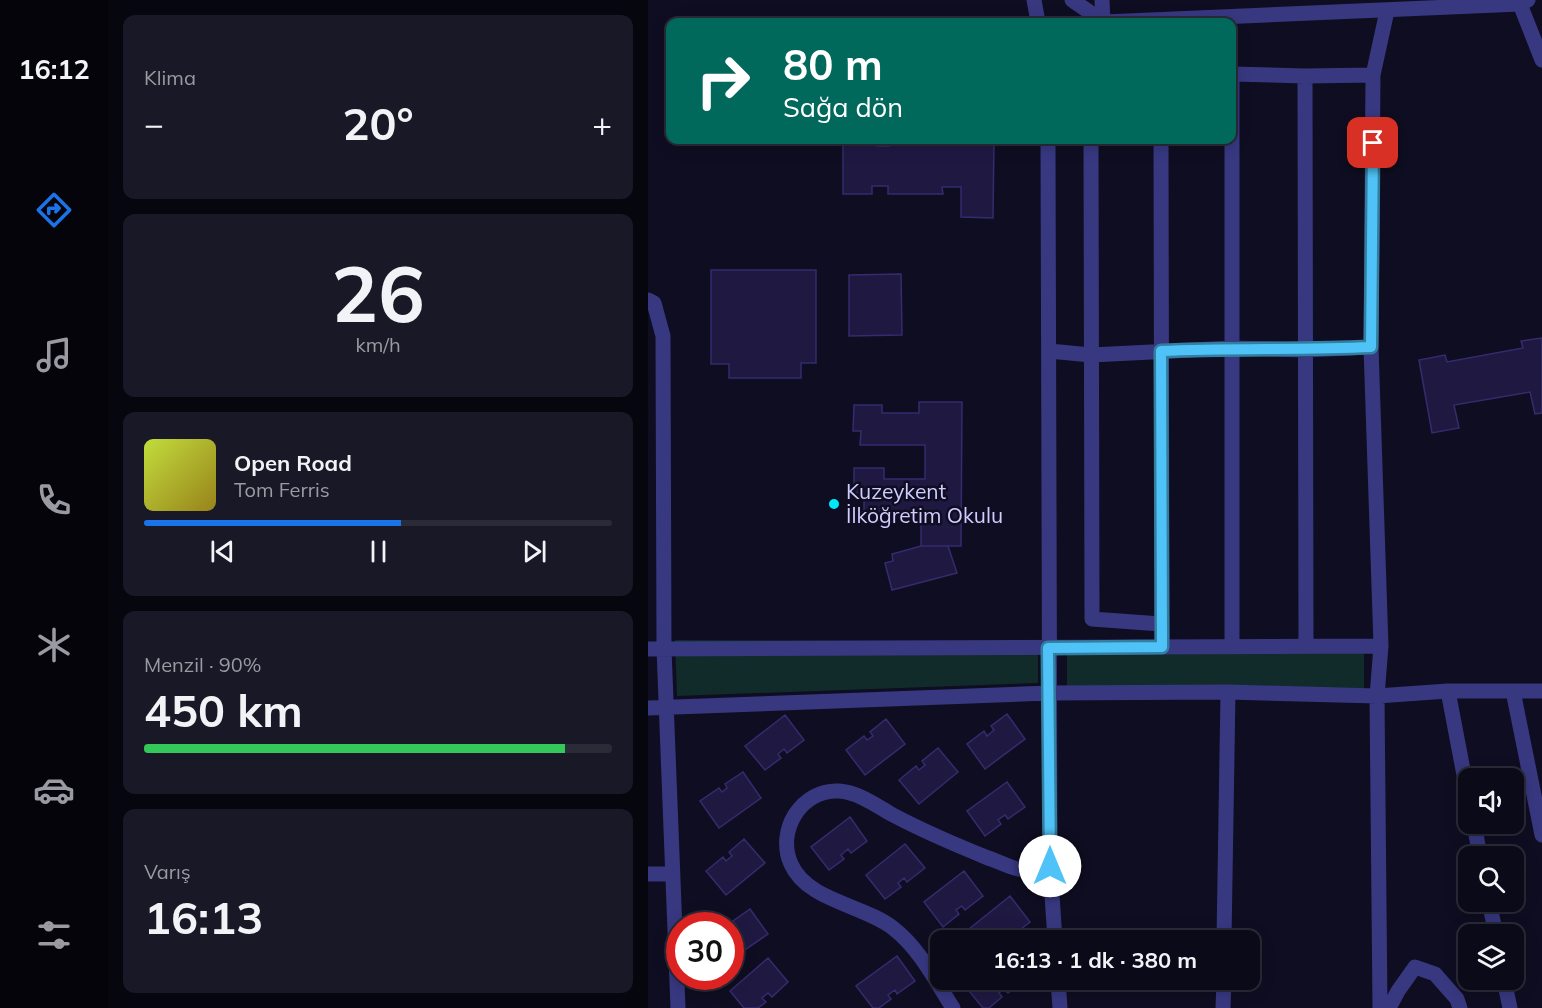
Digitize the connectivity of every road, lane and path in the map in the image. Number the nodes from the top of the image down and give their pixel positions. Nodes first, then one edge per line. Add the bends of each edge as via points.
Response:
1 (1034, 0) edge
2 (1072, 0) edge
3 (1101, 0) edge
4 (1524, 2) edge
5 (1387, 11) junction
6 (1037, 18) edge
7 (1097, 18) edge
8 (1103, 18) edge
9 (1206, 18) edge
10 (1542, 60) edge
11 (1236, 74) edge
12 (1373, 75) junction
13 (1305, 76) junction
14 (1048, 144) edge
15 (1091, 144) edge
16 (1161, 144) edge
17 (1232, 144) edge
18 (648, 300) edge
19 (663, 336) junction
20 (648, 345) edge
21 (1371, 347) junction
22 (1232, 348) junction
23 (1305, 350) junction
24 (1049, 351) junction
25 (1161, 351) junction
26 (1091, 355) junction
27 (663, 408) junction
28 (648, 415) edge
29 (663, 476) junction
30 (648, 484) edge
31 (1161, 624) junction
32 (1232, 646) junction
33 (1306, 646) junction
34 (1381, 646) junction
35 (1162, 647) junction
36 (1048, 648) junction
37 (656, 649) edge
38 (1448, 691) junction
39 (1513, 691) junction
40 (1542, 691) edge
41 (1228, 692) junction
42 (1049, 693) junction
43 (1377, 696) junction
44 (666, 707) junction
45 (648, 708) edge
46 (1463, 768) edge
47 (1542, 836) edge
48 (1050, 866) junction
49 (648, 874) edge
50 (672, 874) junction
51 (1054, 930) edge
52 (1224, 930) edge
53 (1059, 990) edge
54 (1224, 990) edge
55 (1506, 990) edge
56 (678, 1008) edge
57 (953, 1008) edge
58 (1060, 1008) edge
59 (1224, 1008) edge
60 (1380, 1008) edge
61 (1389, 1008) edge
62 (1460, 1008) edge
63 (1510, 1008) edge

1 - 6 street
2 - 7 street
3 - 8 street
4 - 5 street
4 - 10 street
5 - 9 street
5 - 12 street
11 - 13 street
12 - 13 street
12 - 21 street
13 - 23 street
14 - 24 street
15 - 26 street
16 - 25 street
17 - 22 street
18 - 19 street via 654,303
19 - 20 street
19 - 27 street
21 - 23 street
21 - 34 street
22 - 23 street
22 - 25 street
22 - 32 street
23 - 33 street
24 - 26 street
24 - 36 street
25 - 26 street
25 - 31 street
26 - 31 street via 1092,619
27 - 28 street
27 - 29 street
29 - 30 street
29 - 37 street
31 - 35 street
32 - 33 street
32 - 35 street
33 - 34 street
34 - 43 street
35 - 36 street
36 - 37 street
36 - 42 street
37 - 44 street
38 - 39 street
38 - 43 street
38 - 46 street
39 - 40 street
39 - 47 street
41 - 42 street
41 - 43 street
41 - 52 street
42 - 44 street
42 - 48 street
43 - 60 street
44 - 45 street
44 - 50 street
48 - 51 street
48 - 57 street via 1019,869 839,791 818,794 800,806 789,822 786,843 790,864 801,880 891,926 912,944
49 - 50 street
50 - 56 street
53 - 58 street
54 - 59 street
55 - 63 street
61 - 62 street via 1415,967 1435,974

